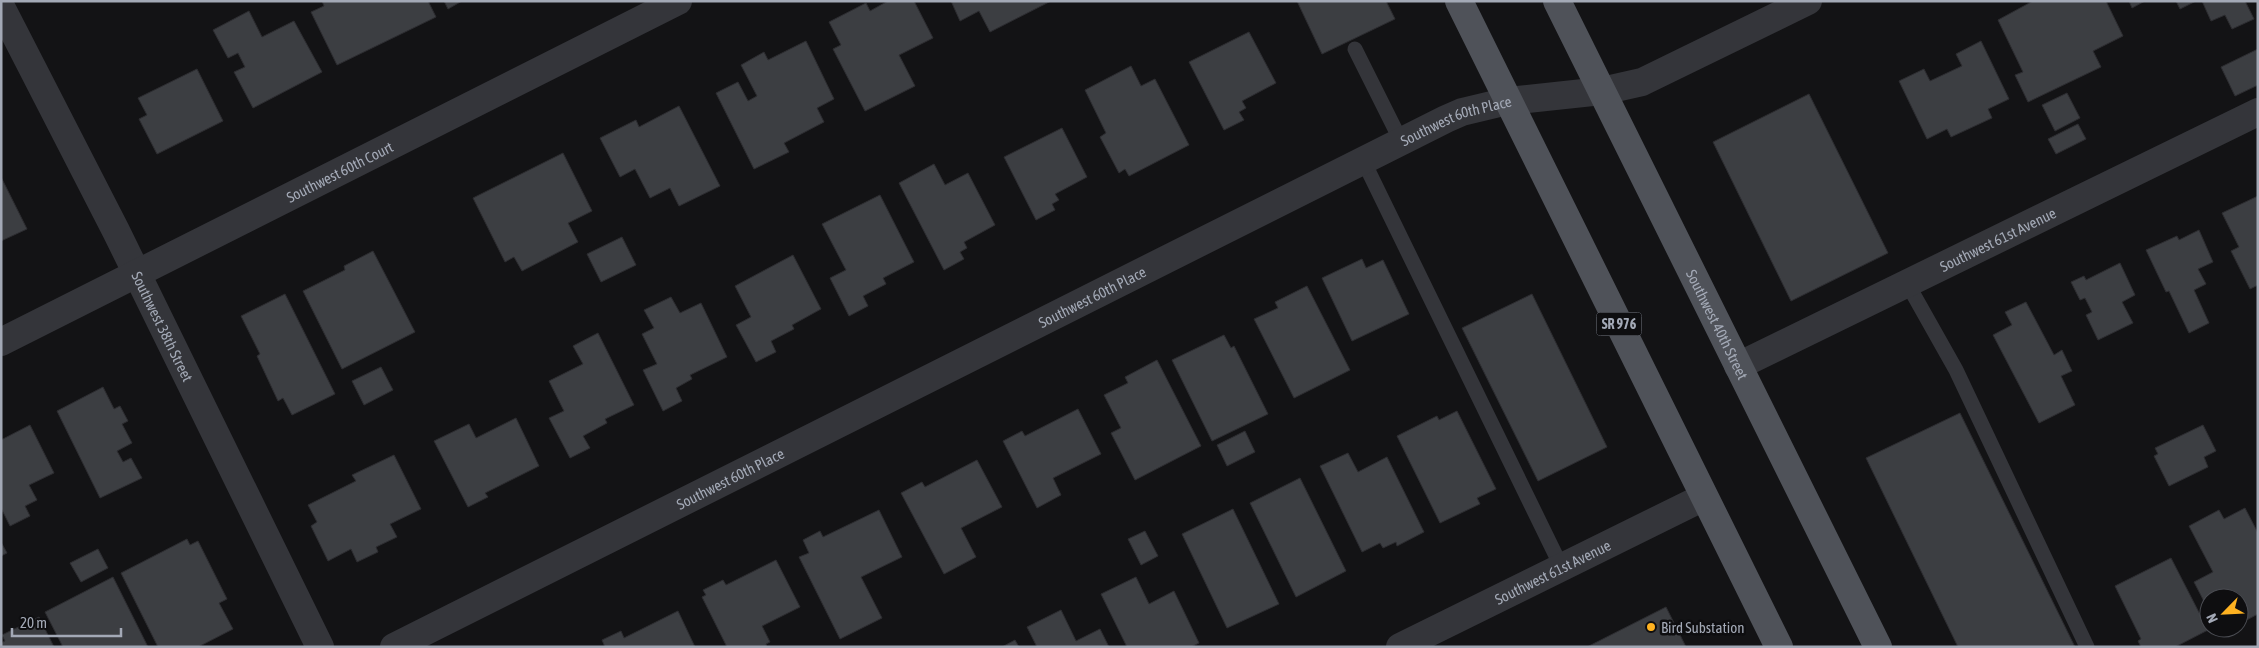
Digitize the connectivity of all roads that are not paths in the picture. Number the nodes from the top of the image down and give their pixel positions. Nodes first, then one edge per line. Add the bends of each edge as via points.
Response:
1 (678, 1) edge
2 (1459, 1) edge
3 (1557, 1) edge
4 (1795, 4) edge
5 (1, 7) edge
6 (1354, 49) dead end
7 (1602, 91) junction
8 (1508, 101) junction
9 (2258, 112) edge
10 (1401, 141) junction
11 (1363, 160) junction
12 (137, 274) junction
13 (1907, 283) junction
14 (1, 342) edge
15 (1738, 366) junction
16 (1704, 497) junction
17 (1561, 566) junction
18 (320, 647) edge
19 (394, 647) edge
20 (1400, 647) edge
21 (1779, 647) edge
22 (1878, 647) edge
23 (2087, 647) edge

1 - 12 street, Southwest 60th Court
2 - 8 main road, SR 976
3 - 7 main road, Southwest 40th Street
4 - 7 street, Southwest 60th Place via 1642,82
5 - 12 street, Southwest 38th Street
6 - 10 lane
7 - 8 street, Southwest 60th Place
7 - 15 main road, Southwest 40th Street
8 - 10 street, Southwest 60th Place via 1462,112
8 - 16 main road, SR 976
9 - 13 street, Southwest 61st Avenue
10 - 11 street, Southwest 60th Place
11 - 17 lane
11 - 19 street, Southwest 60th Place
12 - 14 street, Southwest 60th Court
12 - 18 street, Southwest 38th Street
13 - 15 street, Southwest 61st Avenue
13 - 23 lane via 1956,370
15 - 22 main road, Southwest 40th Street
16 - 17 street, Southwest 61st Avenue
16 - 21 main road, SR 976
17 - 20 street, Southwest 61st Avenue

